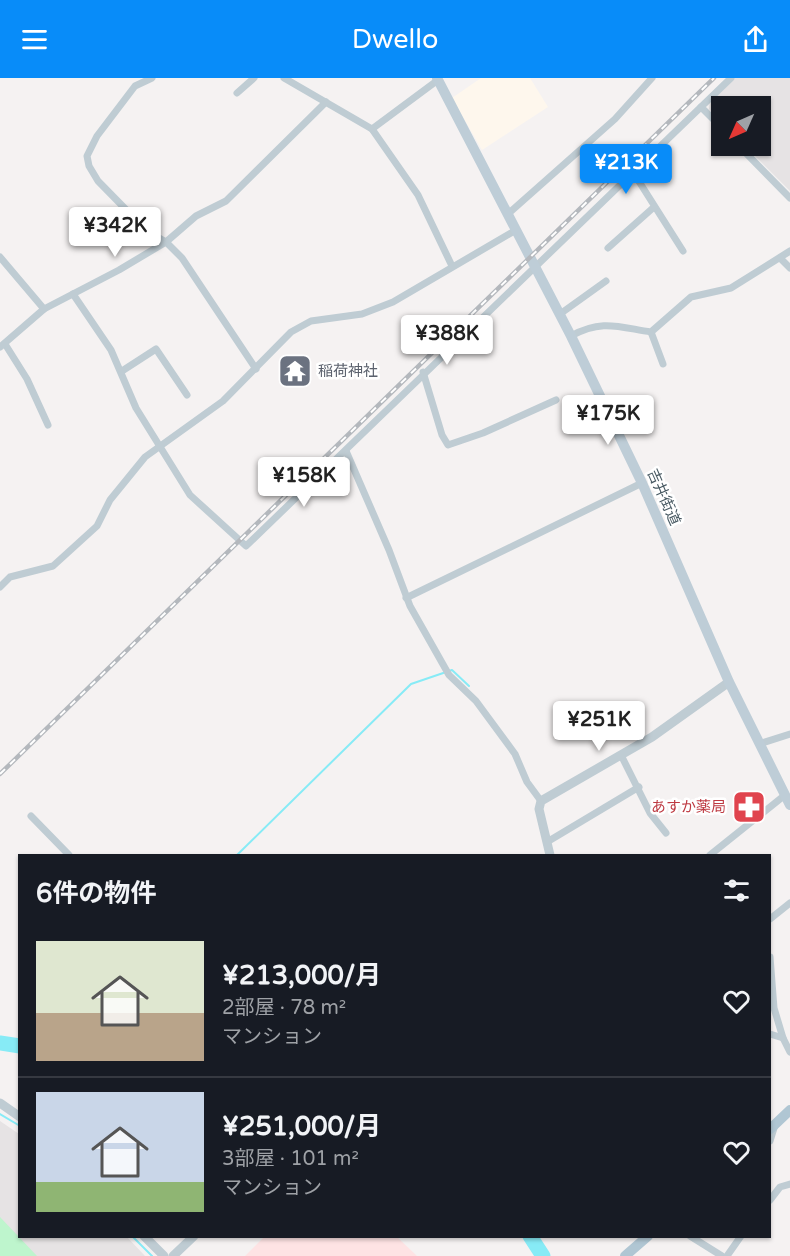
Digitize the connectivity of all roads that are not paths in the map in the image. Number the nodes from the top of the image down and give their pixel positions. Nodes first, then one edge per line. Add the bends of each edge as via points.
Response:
1 (152, 78) edge
2 (254, 78) edge
3 (284, 78) edge
4 (652, 78) edge
5 (730, 78) edge
6 (438, 79) edge
7 (237, 93) dead end
8 (327, 102) junction
9 (701, 107) junction
10 (711, 117) edge
11 (372, 129) junction
12 (749, 156) edge
13 (633, 172) junction
14 (790, 198) edge
15 (654, 207) junction
16 (508, 214) junction
17 (516, 230) junction
18 (166, 242) junction
19 (608, 248) dead end
20 (683, 251) dead end
21 (790, 251) edge
22 (0, 257) edge
23 (780, 258) junction
24 (534, 265) junction
25 (452, 266) junction
26 (790, 268) edge
27 (606, 281) dead end
28 (74, 294) junction
29 (44, 309) junction
30 (560, 315) junction
31 (651, 332) junction
32 (571, 336) junction
33 (2, 346) edge
34 (663, 364) dead end
35 (256, 369) junction
36 (122, 371) junction
37 (423, 372) junction
38 (187, 395) dead end
39 (556, 400) dead end
40 (48, 425) dead end
41 (160, 447) junction
42 (346, 452) junction
43 (642, 483) junction
44 (0, 587) edge
45 (406, 598) junction
46 (729, 682) junction
47 (790, 735) edge
48 (759, 744) junction
49 (621, 755) junction
50 (639, 788) junction
51 (787, 800) edge
52 (541, 801) junction
53 (31, 816) dead end
54 (666, 833) dead end
55 (547, 842) junction
56 (68, 854) edge
57 (550, 854) edge
58 (711, 854) edge
59 (790, 903) edge
60 (771, 918) edge
61 (771, 970) edge
62 (771, 1034) edge
63 (783, 1038) junction
64 (790, 1052) edge
65 (0, 1103) edge
66 (18, 1116) edge
67 (781, 1121) edge
68 (771, 1139) edge
69 (790, 1184) edge
70 (771, 1199) edge
71 (146, 1238) edge
72 (192, 1238) edge
73 (646, 1238) edge
74 (695, 1238) edge
75 (734, 1238) edge
76 (739, 1238) edge
77 (734, 1245) junction
78 (164, 1256) edge
79 (173, 1256) edge
80 (625, 1256) edge
81 (722, 1256) edge
82 (727, 1256) edge

1 - 18 street via 135,86 96,136 87,156 98,181 147,231
2 - 7 street
3 - 8 street
4 - 16 street via 615,119
5 - 9 street
6 - 11 street
6 - 16 main road, 吉井街道
8 - 11 street
8 - 18 street via 226,201 196,216
9 - 10 street
9 - 13 street
11 - 25 street via 418,195
12 - 14 street
13 - 15 street
13 - 24 street
15 - 19 street
15 - 20 street
16 - 17 main road, 吉井街道
17 - 24 main road, 吉井街道
17 - 25 street
18 - 28 street
18 - 35 street via 182,258
21 - 23 street
22 - 29 street
23 - 26 street
23 - 31 street via 731,288 691,297
24 - 30 main road, 吉井街道
24 - 37 street
25 - 35 street via 393,302 362,314 311,321 291,332
27 - 30 street
28 - 29 street
28 - 36 street
29 - 33 street
30 - 32 main road, 吉井街道
31 - 32 street via 604,324
31 - 34 street
32 - 43 main road, 吉井街道
33 - 40 street via 27,379
35 - 41 street via 223,400
36 - 38 street via 156,349
36 - 41 street via 136,408
37 - 39 street via 448,445
37 - 42 street
41 - 42 street via 190,495 246,546
41 - 44 street via 132,471 97,526 53,566 10,577
42 - 45 street
43 - 45 street
43 - 46 main road, 吉井街道
45 - 52 street via 449,675 476,701 515,754 527,782
46 - 48 main road, 吉井街道
46 - 49 street
47 - 48 street
48 - 51 main road, 吉井街道
49 - 50 street
49 - 52 street
50 - 54 street via 650,813
50 - 55 street
51 - 58 street
52 - 55 street via 539,809
53 - 56 street
55 - 57 street
59 - 60 street
61 - 63 street via 774,1008
62 - 63 street
63 - 64 street
65 - 66 street
67 - 68 street
69 - 70 street via 780,1187
71 - 78 street
72 - 79 street
73 - 80 main road
74 - 81 street
75 - 77 street
76 - 77 street
77 - 82 street

